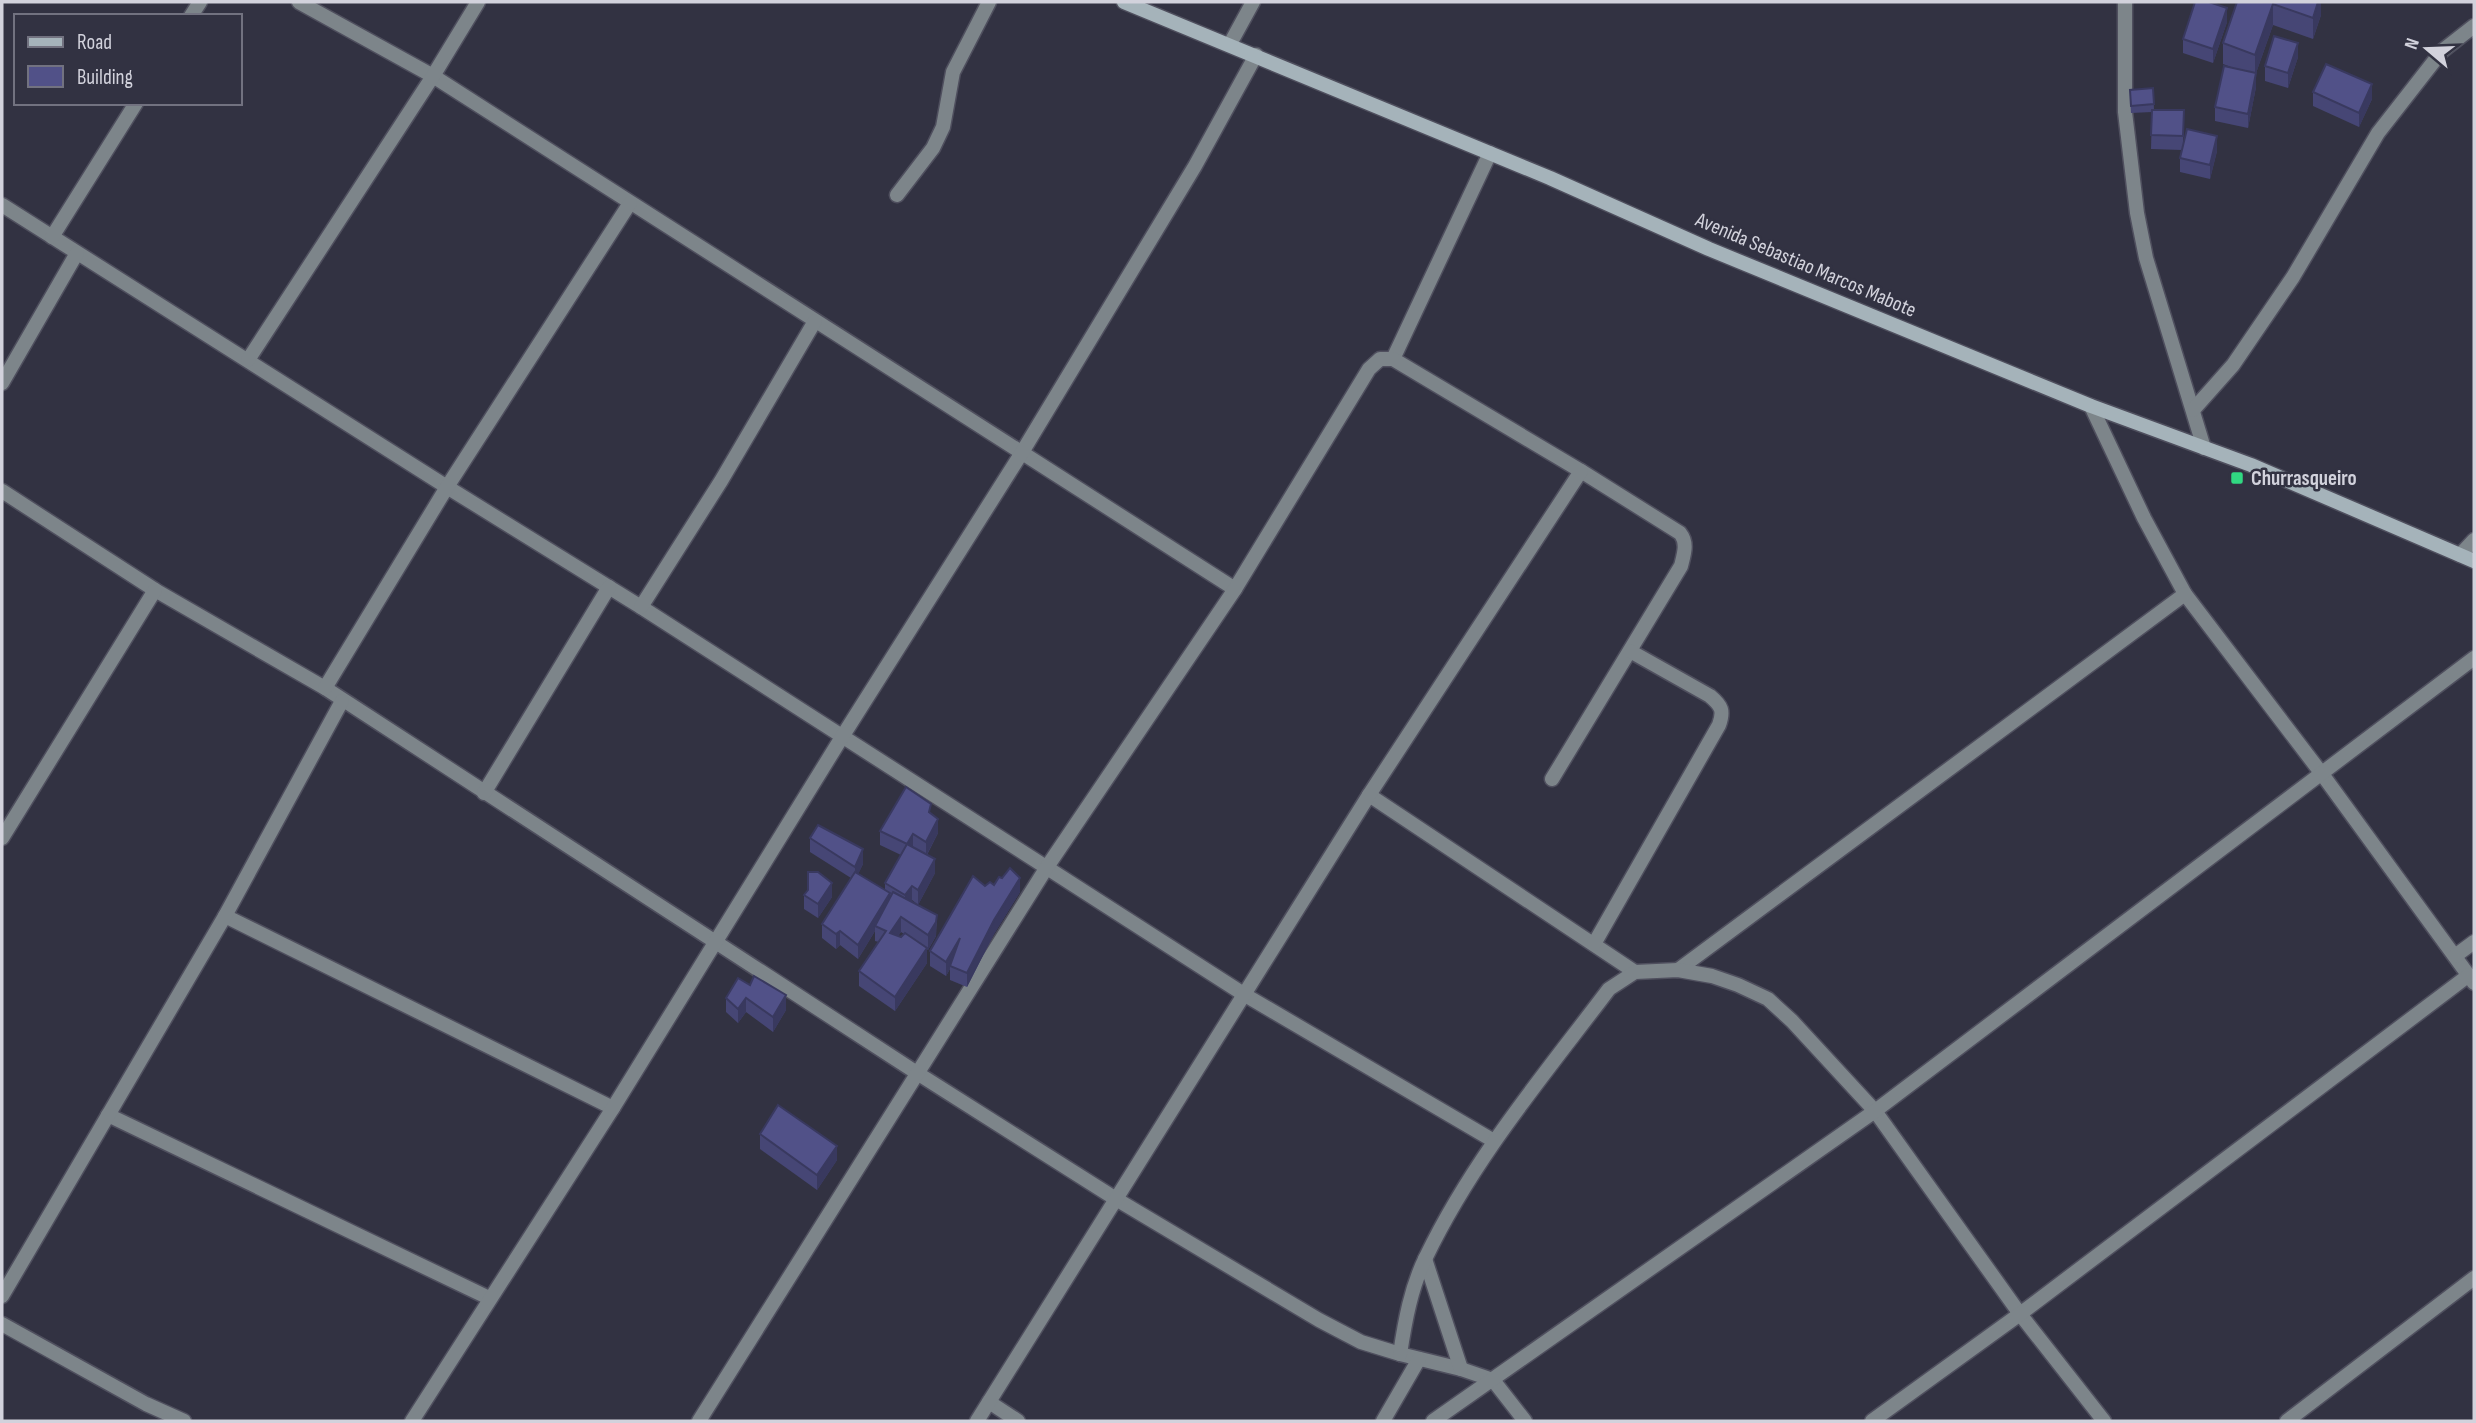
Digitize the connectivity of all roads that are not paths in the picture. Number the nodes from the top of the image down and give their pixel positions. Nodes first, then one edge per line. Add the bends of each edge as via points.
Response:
1 (299, 2) edge
2 (478, 2) edge
3 (989, 2) edge
4 (1124, 2) edge
5 (1253, 2) edge
6 (2125, 2) edge
7 (2474, 26) edge
8 (1230, 44) junction
9 (1256, 55) junction
10 (433, 76) junction
11 (135, 105) edge
12 (1490, 153) junction
13 (897, 195) dead end
14 (630, 202) junction
15 (2, 205) edge
16 (52, 237) junction
17 (78, 253) junction
18 (815, 321) junction
19 (1392, 359) junction
20 (248, 360) junction
21 (2, 383) edge
22 (2091, 406) junction
23 (2193, 410) junction
24 (2204, 448) junction
25 (1021, 454) junction
26 (1581, 471) junction
27 (447, 487) junction
28 (2, 491) edge
29 (2474, 540) edge
30 (2460, 555) junction
31 (2474, 561) edge
32 (609, 587) junction
33 (1235, 589) junction
34 (155, 590) junction
35 (2185, 594) junction
36 (641, 607) junction
37 (1630, 651) junction
38 (2474, 658) edge
39 (325, 688) junction
40 (342, 701) junction
41 (842, 737) junction
42 (2322, 774) junction
43 (1552, 779) dead end
44 (484, 793) junction
45 (1369, 795) junction
46 (2, 838) edge
47 (1047, 867) junction
48 (225, 916) junction
49 (714, 942) junction
50 (2474, 942) edge
51 (1594, 944) junction
52 (2455, 956) junction
53 (1678, 970) junction
54 (1635, 972) junction
55 (2472, 979) edge
56 (1244, 995) junction
57 (917, 1073) junction
58 (612, 1108) junction
59 (1875, 1111) junction
60 (108, 1115) junction
61 (1494, 1141) junction
62 (1116, 1199) junction
63 (1425, 1259) junction
64 (2474, 1278) edge
65 (2, 1296) edge
66 (489, 1298) junction
67 (2020, 1314) junction
68 (2, 1324) edge
69 (1400, 1354) junction
70 (1419, 1359) junction
71 (1461, 1369) junction
72 (1493, 1380) junction
73 (989, 1402) junction
74 (184, 1421) edge
75 (412, 1421) edge
76 (699, 1421) edge
77 (976, 1421) edge
78 (1018, 1421) edge
79 (1383, 1421) edge
80 (1433, 1421) edge
81 (1525, 1421) edge
82 (1872, 1421) edge
83 (2104, 1421) edge
84 (2287, 1421) edge

1 - 10 street
2 - 10 street
3 - 13 street via 953,72 943,127 933,149
4 - 8 main road, Avenida Sebastiao Marcos Mabote
5 - 8 street
6 - 23 street via 2125,111 2137,213 2146,258
7 - 23 street via 2442,51 2378,132 2294,277 2234,365
8 - 9 main road, Avenida Sebastiao Marcos Mabote
9 - 12 main road, Avenida Sebastiao Marcos Mabote
9 - 25 street via 1195,166
10 - 14 street
10 - 20 street
11 - 16 street
12 - 19 street
12 - 22 main road, Avenida Sebastiao Marcos Mabote via 1709,249
14 - 18 street
14 - 27 street
15 - 16 street
16 - 17 street
17 - 20 street
17 - 21 street
18 - 25 street
18 - 36 street
19 - 26 street
19 - 33 street via 1380,359 1369,369
20 - 27 street
22 - 24 main road, Avenida Sebastiao Marcos Mabote
22 - 35 street
23 - 24 street
24 - 30 main road, Avenida Sebastiao Marcos Mabote
25 - 33 street
25 - 41 street
26 - 37 street via 1685,539 1681,566
26 - 45 street
27 - 32 street
27 - 39 street
28 - 34 street
29 - 30 street
30 - 31 main road, Avenida Sebastiao Marcos Mabote
32 - 36 street
32 - 44 street
33 - 47 street
34 - 39 street
34 - 46 street
35 - 42 street
35 - 53 street
36 - 41 street
37 - 43 street
37 - 51 street via 1710,696 1723,713
38 - 42 street
39 - 40 street
40 - 44 street
40 - 48 street
41 - 47 street
41 - 49 street
42 - 52 street
42 - 59 street
44 - 49 street
45 - 51 street
45 - 56 street
47 - 56 street
47 - 57 street
48 - 58 street
48 - 60 street
49 - 57 street
49 - 58 street
50 - 52 street
51 - 54 street
52 - 55 street
53 - 54 street
53 - 59 street via 1712,976 1768,999
54 - 61 street via 1609,989
55 - 67 street
56 - 61 street
56 - 62 street
57 - 62 street
57 - 76 street
58 - 66 street
59 - 67 street
59 - 72 street
60 - 65 street
60 - 66 street
61 - 63 street
62 - 69 street via 1319,1320 1361,1342
62 - 73 street
63 - 69 street via 1407,1312
63 - 71 street
64 - 84 street
66 - 75 street
67 - 82 street
67 - 83 street
68 - 74 street
69 - 70 street
70 - 71 street
70 - 79 street
71 - 72 street
72 - 80 street
72 - 81 street
73 - 77 street
73 - 78 street

